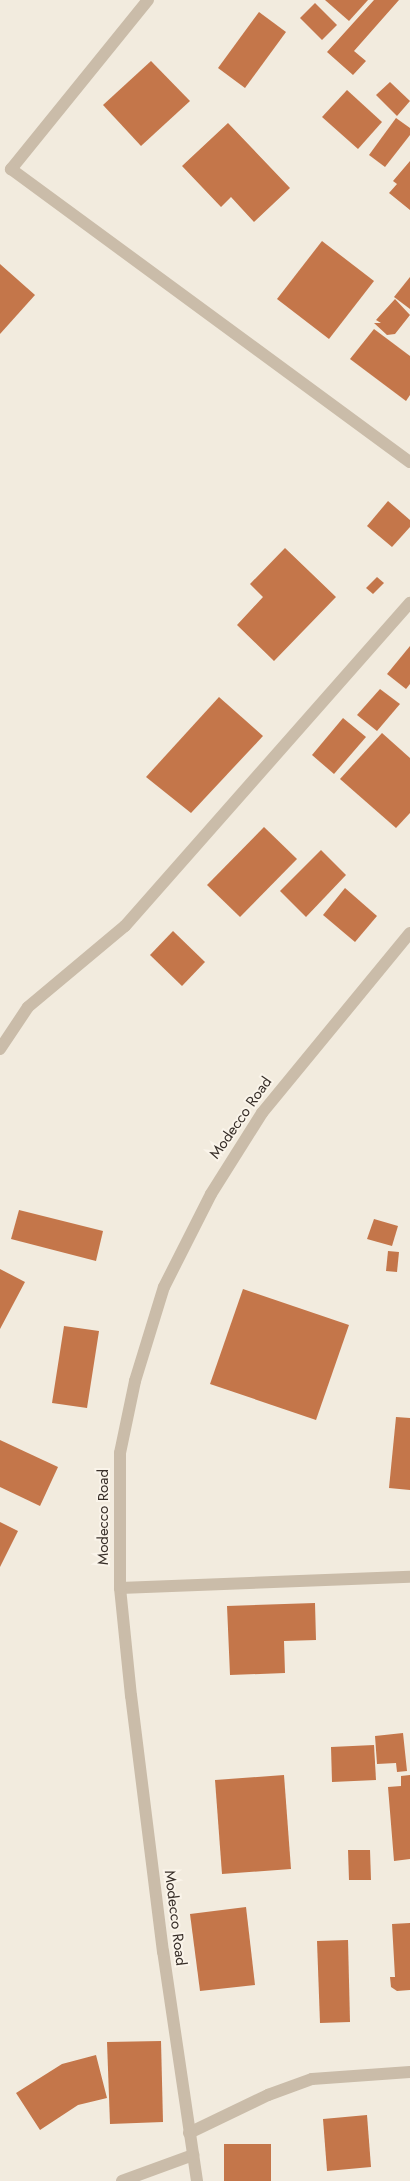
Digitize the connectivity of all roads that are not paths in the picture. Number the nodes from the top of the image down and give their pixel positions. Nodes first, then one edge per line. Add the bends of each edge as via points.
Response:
1 (148, 0) edge
2 (410, 462) edge
3 (410, 603) edge
4 (410, 934) edge
5 (0, 1049) edge
6 (410, 1577) edge
7 (120, 1588) junction
8 (410, 2072) edge
9 (189, 2133) junction
10 (193, 2155) junction
11 (122, 2181) edge
12 (197, 2181) edge

1 - 2 street via 11,169
3 - 5 street via 124,926 28,1007
4 - 7 street, Modecco Road via 293,1073 238,1147 167,1279 135,1381 120,1453
6 - 7 street
7 - 9 street, Modecco Road via 161,1942
8 - 9 street via 312,2079 268,2094
9 - 10 street, Modecco Road
10 - 11 street
10 - 12 street, Modecco Road

